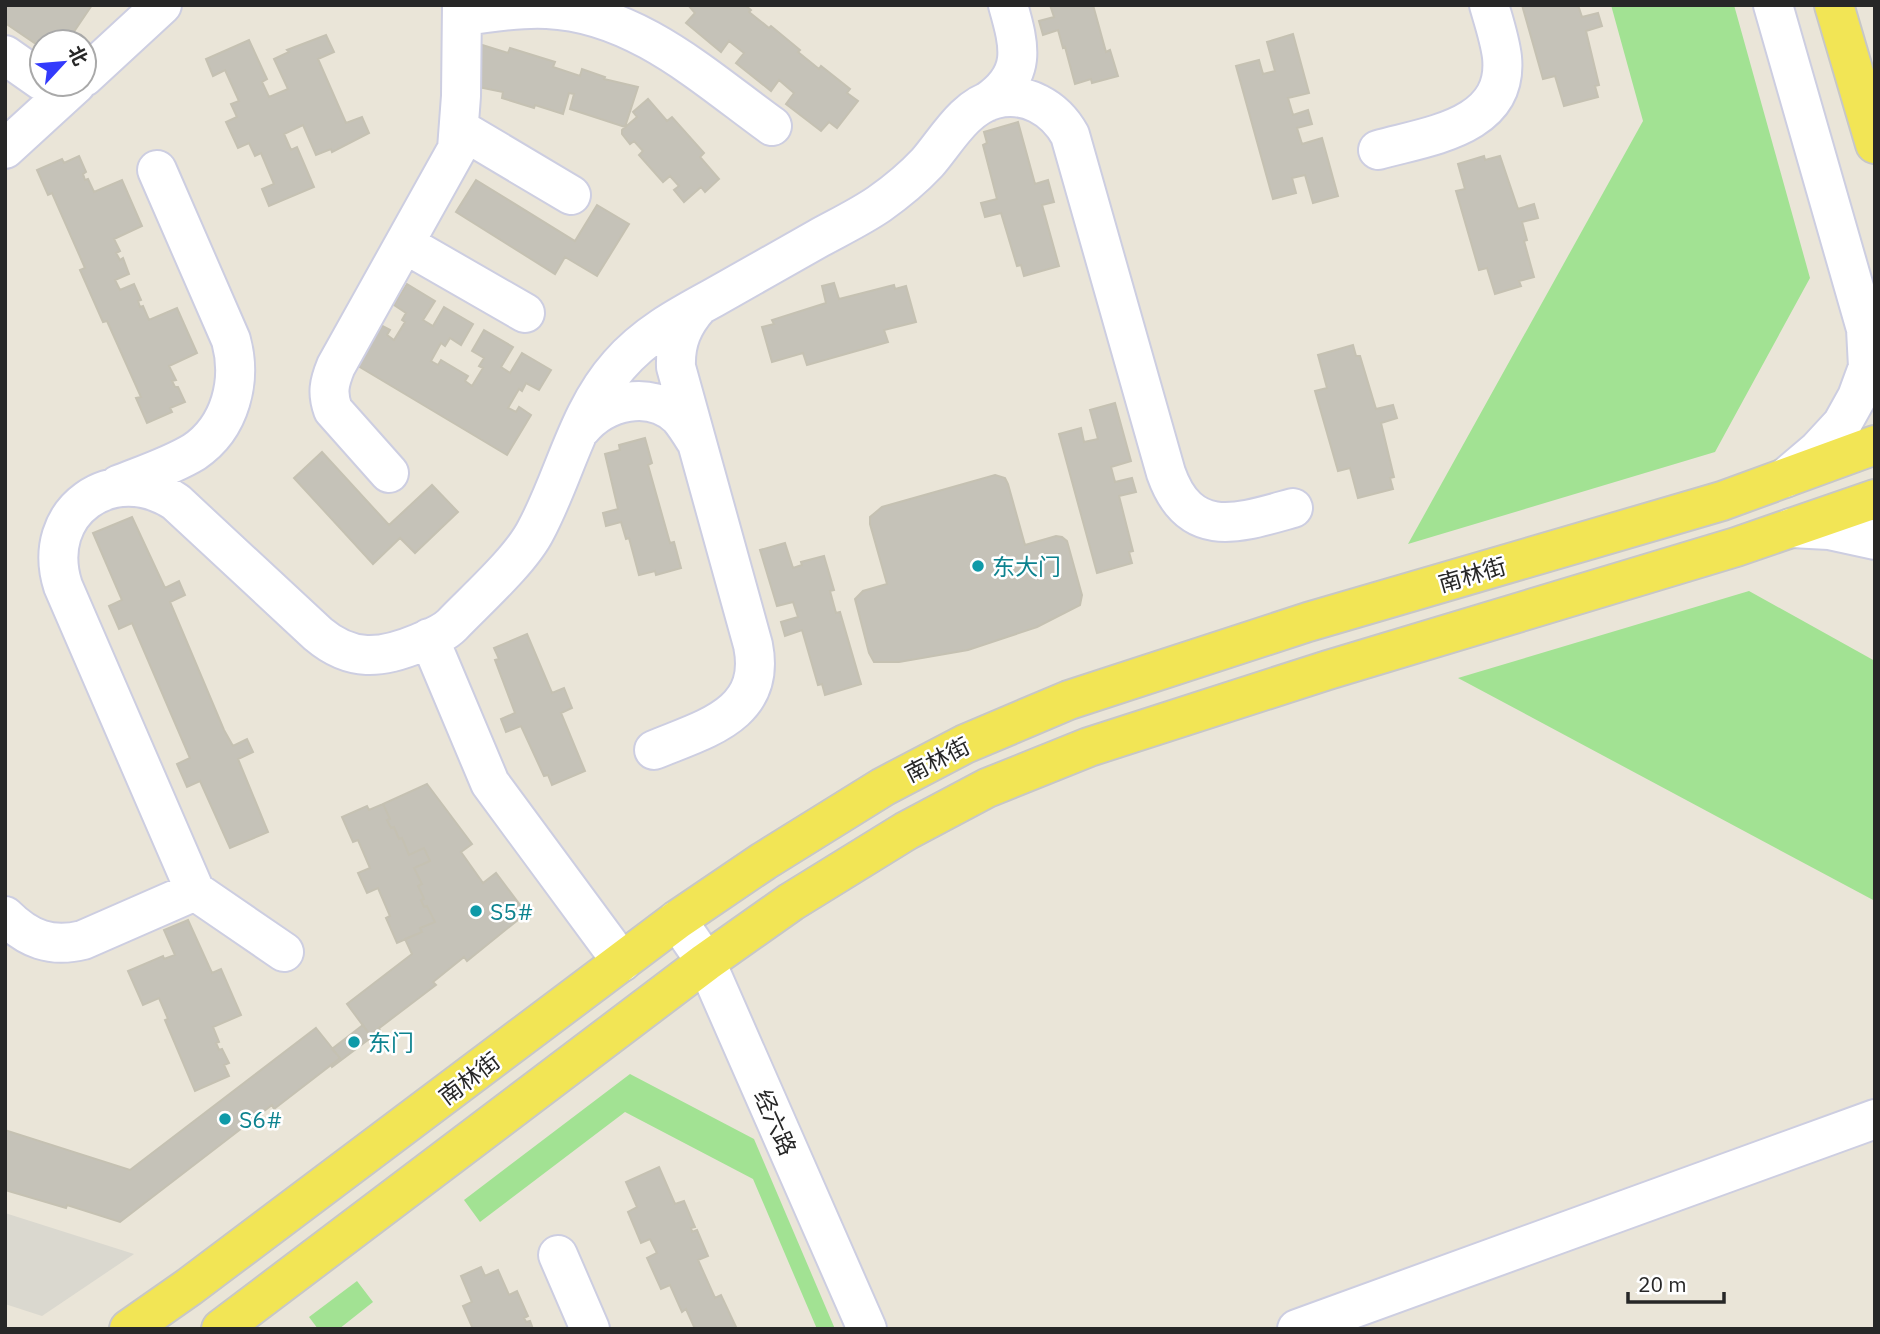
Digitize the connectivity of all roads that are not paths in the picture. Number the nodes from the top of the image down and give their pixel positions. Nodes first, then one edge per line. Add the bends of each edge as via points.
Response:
1 (162, 5) edge
2 (1489, 5) edge
3 (1773, 5) edge
4 (1834, 5) edge
5 (462, 11) edge
6 (1013, 22) edge
7 (5, 55) edge
8 (98, 56) edge
9 (28, 67) edge
10 (50, 98) edge
11 (987, 102) junction
12 (1043, 106) junction
13 (772, 126) dead end
14 (460, 129) junction
15 (1875, 144) edge
16 (5, 149) edge
17 (1378, 150) dead end
18 (157, 170) dead end
19 (571, 195) dead end
20 (405, 244) junction
21 (700, 305) junction
22 (525, 313) dead end
23 (578, 433) junction
24 (205, 442) junction
25 (698, 445) junction
26 (1875, 445) edge
27 (389, 472) dead end
28 (1783, 479) junction
29 (110, 489) junction
30 (1875, 499) edge
31 (1293, 508) dead end
32 (1791, 528) junction
33 (205, 529) junction
34 (1875, 540) edge
35 (429, 638) junction
36 (653, 750) dead end
37 (195, 891) junction
38 (5, 916) edge
39 (677, 920) junction
40 (284, 952) dead end
41 (622, 962) junction
42 (706, 962) junction
43 (1875, 1119) edge
44 (558, 1255) dead end
45 (129, 1329) edge
46 (221, 1329) edge
47 (590, 1329) edge
48 (867, 1329) edge
49 (1297, 1329) edge

1 - 8 street
2 - 17 street via 1502,73 1483,112 1460,126
3 - 28 street via 1866,329 1868,367 1842,424
4 - 15 main road
5 - 13 street via 550,9 632,30
5 - 14 street
6 - 11 street via 1019,54 1011,79
6 - 12 street via 1029,80
7 - 9 street
10 - 16 street
11 - 12 street via 1022,97
11 - 21 street via 970,112 919,171 875,207
12 - 31 street via 1063,123 1074,146 1174,492 1198,516 1220,523 1245,522
14 - 19 street
14 - 20 street via 450,165
18 - 24 street via 235,354 232,397 221,423
20 - 22 street
20 - 27 street via 336,366 328,397 333,410
21 - 23 street via 652,333 630,353 600,390
21 - 25 street via 683,328 675,353
23 - 25 street via 603,408 650,402 677,416
23 - 35 street via 530,540 452,625
24 - 29 street via 186,456
24 - 33 street via 195,459 190,489
25 - 36 street via 753,645 755,672 746,699 729,716
26 - 28 main road, 南林街
28 - 39 main road, 南林街 via 1308,622 1069,700 965,744 883,787
29 - 33 street via 145,486 161,492
29 - 37 street via 81,504 62,530 58,571
30 - 32 main road
32 - 34 street
32 - 42 main road via 1089,747 987,788 906,831 791,902
33 - 35 street via 336,648 379,656
35 - 41 street via 490,783
37 - 38 street via 71,943 40,941
37 - 40 street
39 - 41 main road, 南林街
39 - 42 street, 经六路
41 - 45 main road, 南林街
42 - 46 main road
42 - 48 street, 经六路
43 - 49 street
44 - 47 street

